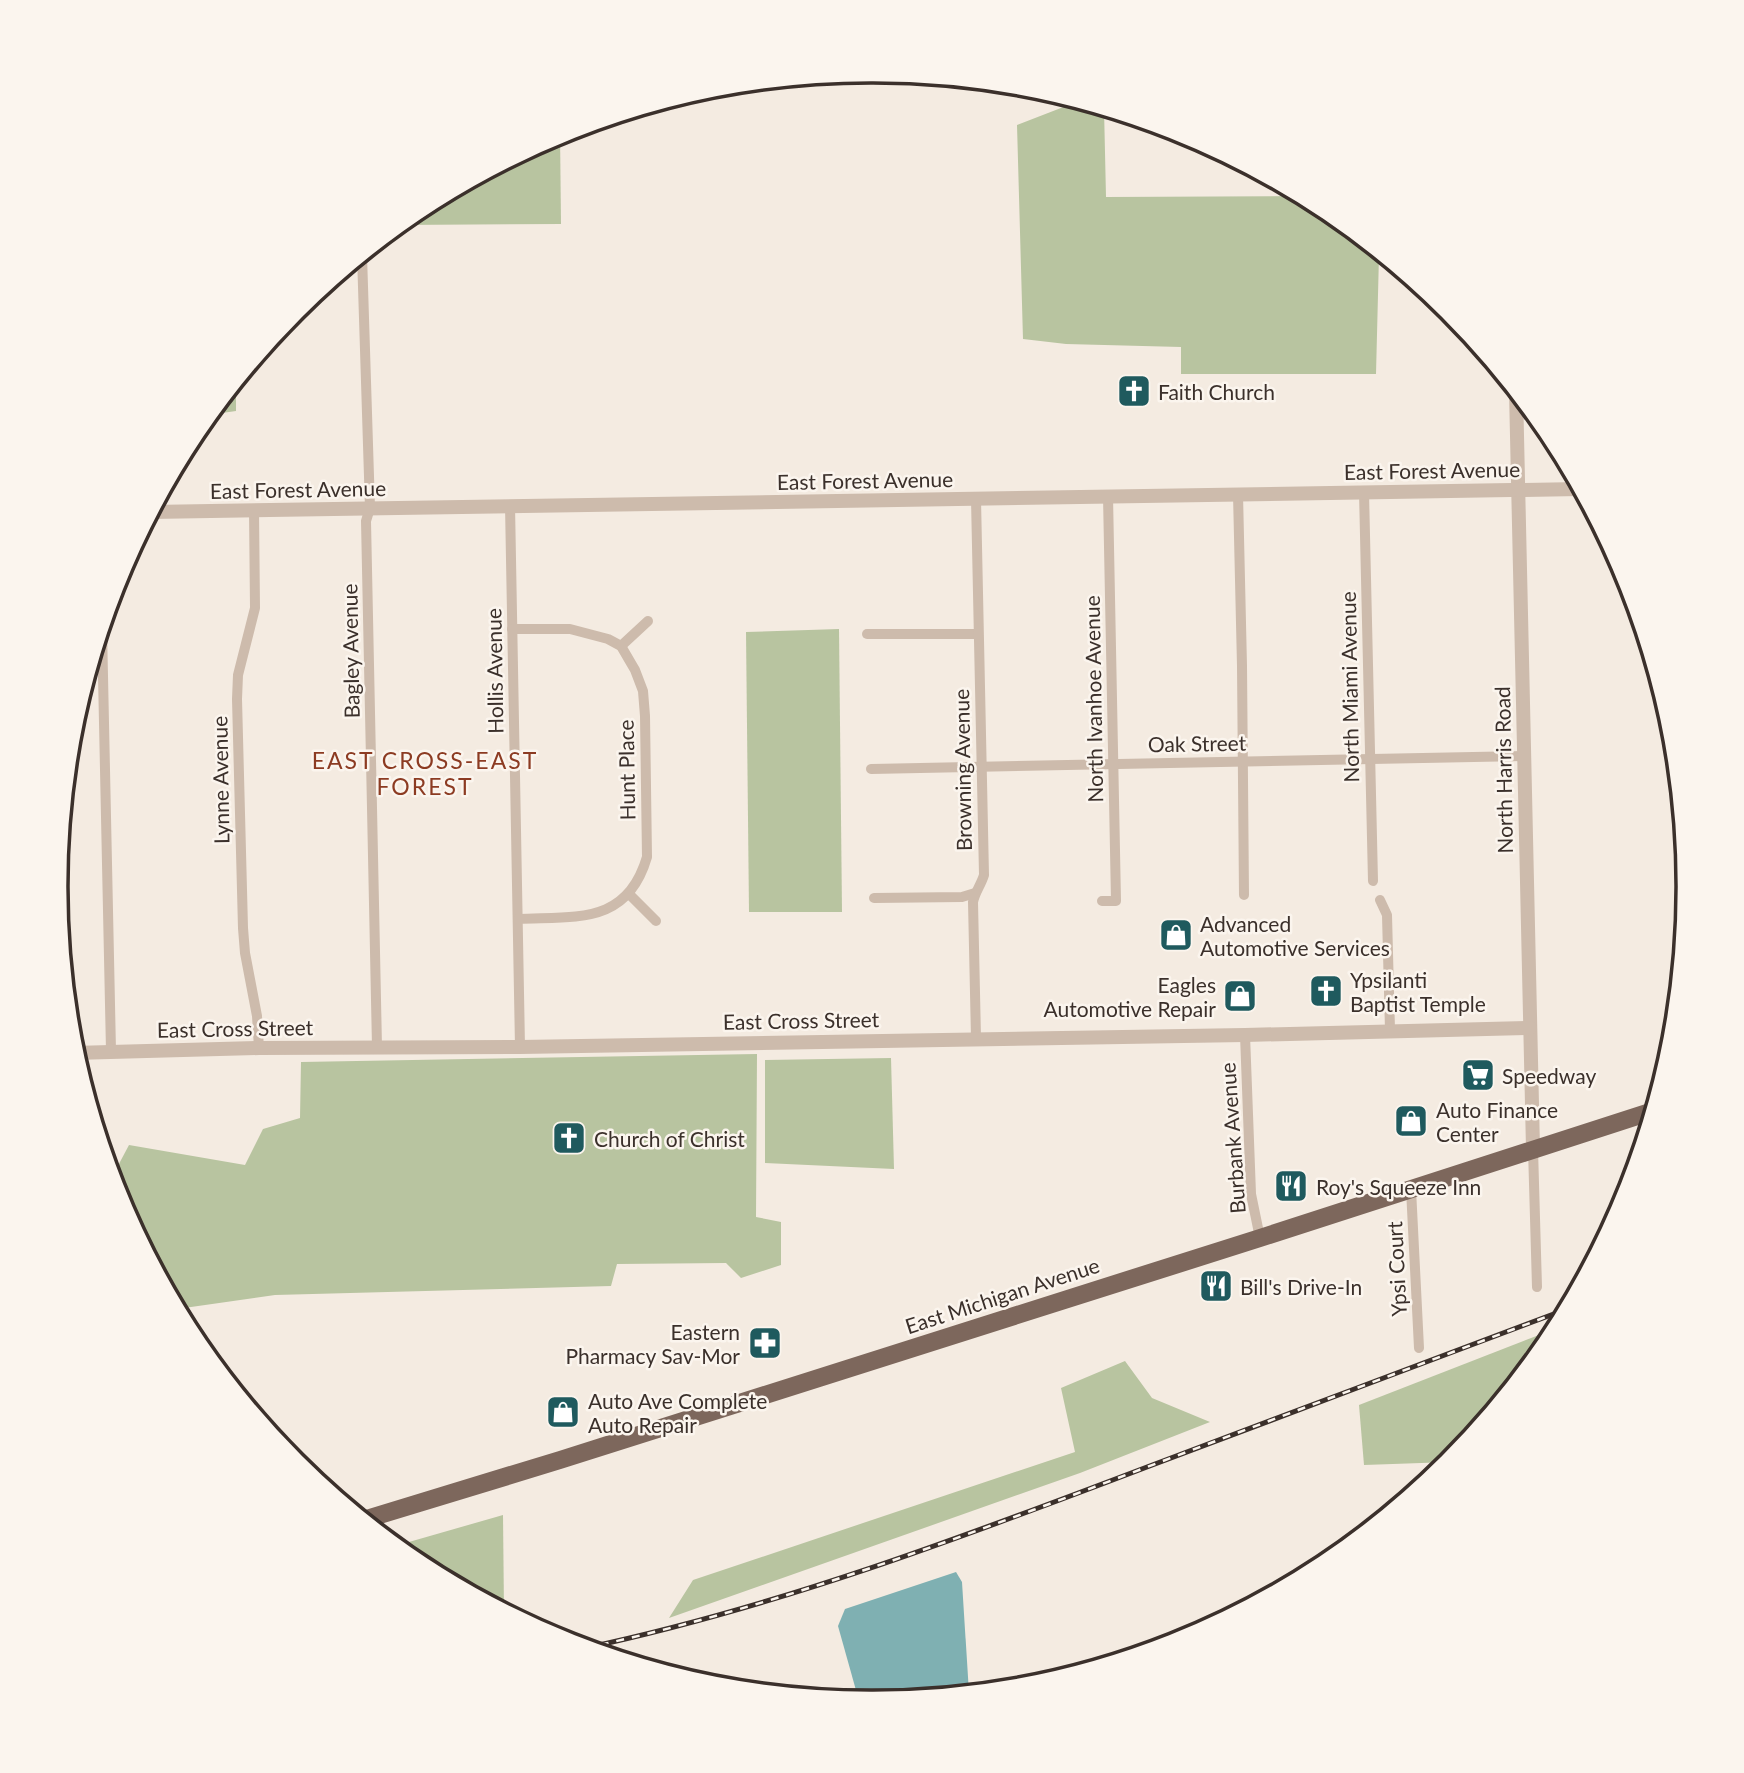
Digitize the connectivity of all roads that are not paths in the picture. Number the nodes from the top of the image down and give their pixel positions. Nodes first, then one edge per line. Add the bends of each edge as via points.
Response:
1 (362, 266) edge
2 (1516, 406) edge
3 (1570, 488) edge
4 (1518, 489) junction
5 (1364, 492) junction
6 (1238, 494) junction
7 (1108, 496) junction
8 (976, 499) junction
9 (510, 505) junction
10 (370, 508) junction
11 (254, 511) junction
12 (161, 512) edge
13 (648, 621) dead end
14 (512, 629) junction
15 (867, 634) dead end
16 (978, 634) junction
17 (621, 646) junction
18 (103, 656) edge
19 (1524, 756) junction
20 (1370, 760) junction
21 (1243, 762) junction
22 (1113, 764) junction
23 (982, 766) junction
24 (871, 769) dead end
25 (1373, 881) dead end
26 (975, 892) junction
27 (629, 894) junction
28 (1244, 895) dead end
29 (874, 898) dead end
30 (1380, 900) dead end
31 (1102, 901) dead end
32 (519, 919) junction
33 (656, 921) dead end
34 (1530, 1028) junction
35 (1390, 1030) junction
36 (1245, 1035) junction
37 (976, 1038) junction
38 (377, 1047) junction
39 (520, 1047) junction
40 (259, 1048) junction
41 (111, 1051) junction
42 (86, 1052) edge
43 (1642, 1114) edge
44 (1533, 1149) junction
45 (1411, 1189) junction
46 (1259, 1238) junction
47 (1537, 1287) dead end
48 (1419, 1348) dead end
49 (374, 1517) edge

1 - 10 street, Bagley Avenue
2 - 4 street, North Harris Road
3 - 4 street, East Forest Avenue
4 - 5 street, East Forest Avenue
4 - 19 street, North Harris Road
5 - 6 street, East Forest Avenue
5 - 20 street, North Miami Avenue
6 - 7 street, East Forest Avenue
6 - 21 street
7 - 8 street, East Forest Avenue
7 - 22 street, North Ivanhoe Avenue
8 - 9 street, East Forest Avenue
8 - 16 street, Browning Avenue
9 - 10 street, East Forest Avenue
9 - 14 street, Hollis Avenue
10 - 11 street, East Forest Avenue
10 - 38 street, Bagley Avenue via 366,521
11 - 12 street, East Forest Avenue
11 - 40 street, Lynne Avenue via 255,608 238,675 237,699 243,928
13 - 17 street
14 - 17 street via 570,629
14 - 32 street, Hollis Avenue
15 - 16 street
16 - 23 street, Browning Avenue
17 - 27 street, Hunt Place via 643,691 645,716 647,857
18 - 41 street
19 - 20 street, Oak Street
19 - 34 street, North Harris Road
20 - 21 street, Oak Street
20 - 25 street, North Miami Avenue
21 - 22 street, Oak Street
21 - 28 street
22 - 23 street, Oak Street
22 - 31 street, North Ivanhoe Avenue via 1120,901
23 - 24 street, Oak Street
23 - 26 street, Browning Avenue via 984,874
26 - 29 street via 962,897
26 - 37 street, Browning Avenue
27 - 32 street via 605,911 589,915
27 - 33 street
30 - 35 street via 1387,915
32 - 39 street, Hollis Avenue
34 - 35 street, East Cross Street
34 - 44 street, North Harris Road
35 - 36 street, East Cross Street
36 - 37 street, East Cross Street
36 - 46 street, Burbank Avenue via 1251,1194
37 - 39 street, East Cross Street
38 - 39 street, East Cross Street
38 - 40 street, East Cross Street
40 - 41 street, East Cross Street
41 - 42 street, East Cross Street
43 - 44 main road, East Michigan Avenue
44 - 45 main road, East Michigan Avenue
44 - 47 street
45 - 46 main road, East Michigan Avenue
45 - 48 street, Ypsi Court
46 - 49 main road, East Michigan Avenue

